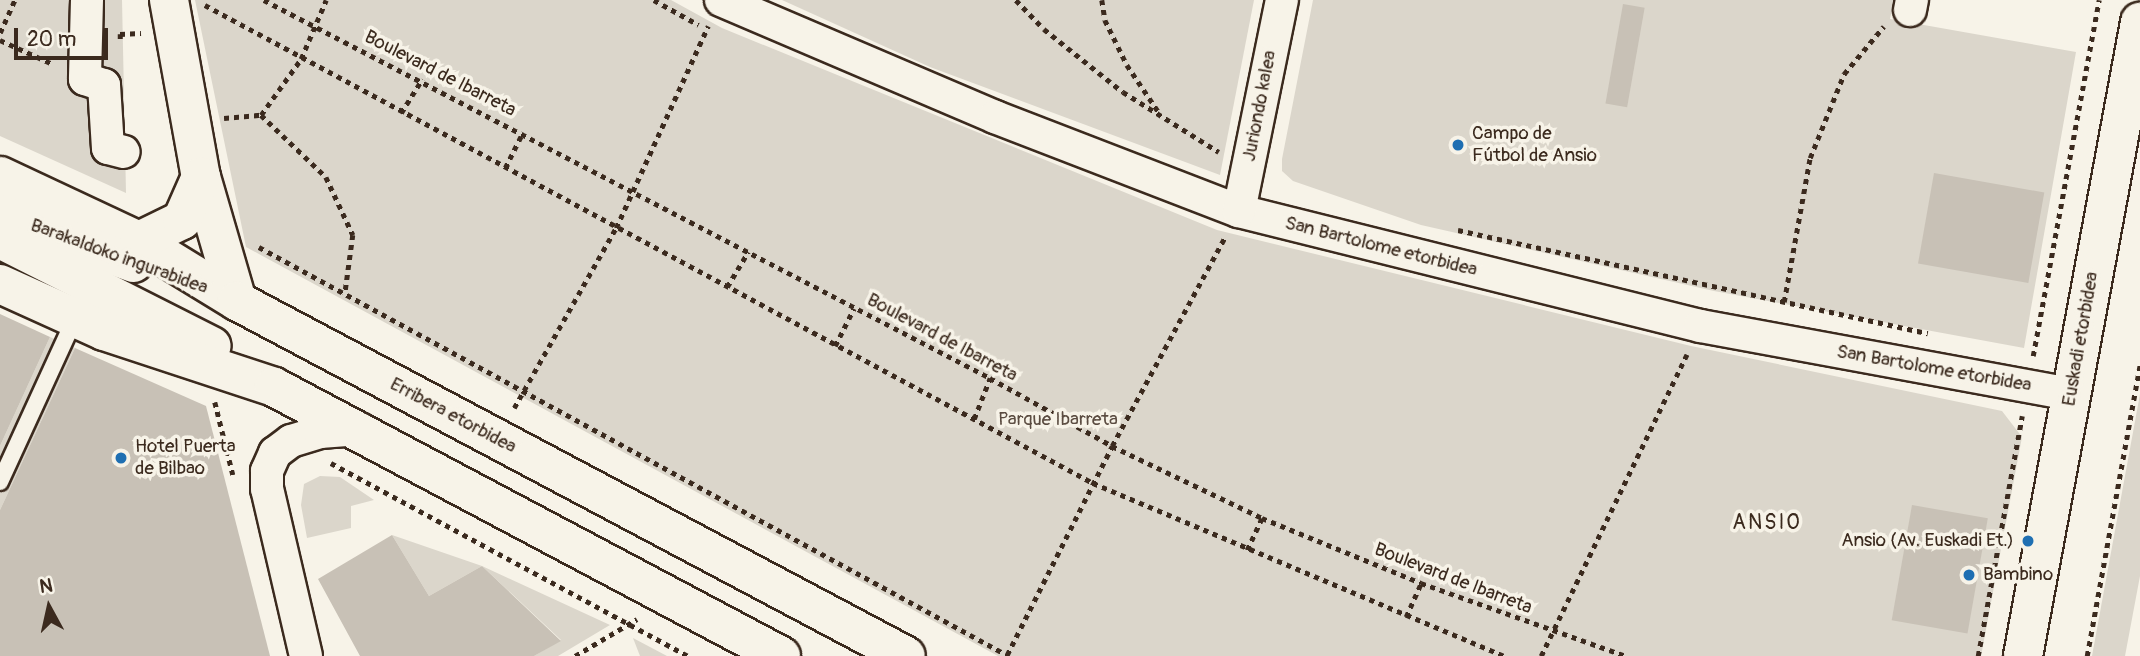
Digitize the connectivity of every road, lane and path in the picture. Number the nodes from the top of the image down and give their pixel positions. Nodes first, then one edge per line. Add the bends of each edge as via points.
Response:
1 (15, 0) edge
2 (87, 0) edge
3 (264, 0) edge
4 (326, 0) edge
5 (1016, 0) edge
6 (1102, 0) edge
7 (1282, 0) edge
8 (2099, 0) edge
9 (193, 3) edge
10 (1911, 5) edge
11 (716, 10) edge
12 (2140, 22) edge
13 (314, 27) junction
14 (0, 33) edge
15 (0, 40) edge
16 (301, 60) junction
17 (85, 79) junction
18 (422, 79) junction
19 (401, 113) junction
20 (212, 115) junction
21 (261, 116) junction
22 (1163, 117) junction
23 (228, 131) dead end
24 (523, 132) junction
25 (124, 152) dead end
26 (1249, 159) junction
27 (505, 168) junction
28 (0, 176) edge
29 (201, 177) junction
30 (632, 191) junction
31 (1239, 211) junction
32 (0, 214) edge
33 (616, 228) junction
34 (1447, 228) dead end
35 (0, 239) edge
36 (139, 241) junction
37 (254, 245) dead end
38 (748, 252) junction
39 (0, 284) edge
40 (727, 287) junction
41 (345, 294) junction
42 (237, 301) junction
43 (1784, 301) junction
44 (854, 308) junction
45 (75, 318) junction
46 (1700, 327) junction
47 (1942, 336) dead end
48 (1778, 341) junction
49 (835, 346) junction
50 (2020, 353) dead end
51 (2140, 363) edge
52 (2031, 371) junction
53 (990, 378) junction
54 (274, 387) junction
55 (524, 390) junction
56 (2071, 394) junction
57 (214, 399) dead end
58 (224, 405) dead end
59 (974, 419) junction
60 (360, 429) junction
61 (497, 439) junction
62 (291, 441) junction
63 (1112, 446) junction
64 (0, 482) edge
65 (1093, 483) junction
66 (1262, 518) junction
67 (1247, 550) junction
68 (1421, 583) junction
69 (670, 599) junction
70 (1406, 617) junction
71 (628, 624) junction
72 (1553, 632) junction
73 (306, 656) edge
74 (575, 656) edge
75 (688, 656) edge
76 (780, 656) edge
77 (906, 656) edge
78 (1008, 656) edge
79 (1505, 656) edge
80 (1541, 656) edge
81 (1626, 656) edge
82 (1978, 656) edge
83 (2023, 656) edge
84 (2087, 656) edge

1 - 14 path
2 - 17 street
3 - 13 path, Boulevard de Ibarreta
4 - 13 path
5 - 22 path via 1044,29
6 - 22 path via 1105,20 1127,65
7 - 26 street, Juriondo kalea
8 - 52 path
9 - 16 path
9 - 20 main road
10 - 43 path via 1890,19 1844,74 1810,158
11 - 30 path
11 - 31 street, San Bartolome etorbidea
12 - 56 main road, Euskadi etorbidea
13 - 16 path
13 - 18 path, Boulevard de Ibarreta
15 - 17 path
16 - 19 path
16 - 21 path
17 - 25 street via 104,85 108,148
18 - 19 path
18 - 24 path, Boulevard de Ibarreta
19 - 27 path
20 - 21 path
20 - 23 path
20 - 29 main road
21 - 41 path via 326,177 353,235
22 - 26 path via 1217,151
24 - 27 path
24 - 30 path, Boulevard de Ibarreta
26 - 31 street, Juriondo kalea
27 - 33 path
28 - 36 main road, Erribera etorbidea
29 - 36 main road via 182,220
29 - 42 main road
30 - 33 path
30 - 38 path, Boulevard de Ibarreta
31 - 46 street, San Bartolome etorbidea
31 - 63 path
32 - 42 main road, Barakaldoko ingurabidea
33 - 40 path
33 - 55 path
34 - 43 path
35 - 54 main road via 255,368
36 - 42 main road, Erribera etorbidea
37 - 41 path
38 - 40 path
38 - 44 path, Boulevard de Ibarreta
39 - 45 main road
40 - 49 path
41 - 55 path
42 - 61 main road, Erribera etorbidea
43 - 47 path
43 - 48 path
44 - 49 path
44 - 53 path, Boulevard de Ibarreta
45 - 54 main road
45 - 64 lane
46 - 48 street, San Bartolome etorbidea
46 - 72 path
48 - 52 street, San Bartolome etorbidea
49 - 59 path
50 - 52 path
51 - 84 path
52 - 56 street, San Bartolome etorbidea
52 - 82 path
53 - 59 path
53 - 63 path, Boulevard de Ibarreta
54 - 60 main road
55 - 61 path
55 - 78 path
56 - 83 main road, Euskadi etorbidea
57 - 58 path
59 - 65 path
60 - 62 street via 320,432
60 - 69 main road
61 - 77 main road, Erribera etorbidea
62 - 71 path
62 - 73 street via 275,453 267,471 267,489
63 - 65 path
63 - 66 path, Boulevard de Ibarreta
65 - 67 path
65 - 78 path
66 - 67 path
66 - 68 path, Boulevard de Ibarreta
67 - 70 path
68 - 70 path
68 - 72 path, Boulevard de Ibarreta
69 - 71 path
69 - 76 main road
70 - 79 path
71 - 74 path
71 - 75 path
72 - 80 path
72 - 81 path, Boulevard de Ibarreta

